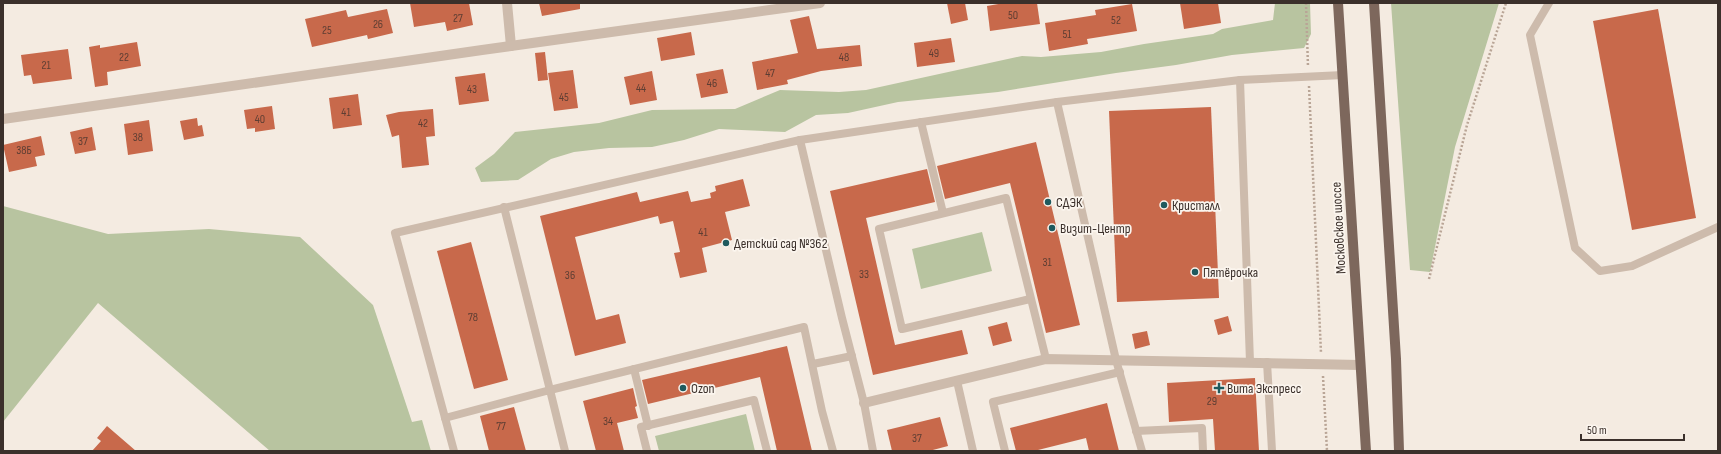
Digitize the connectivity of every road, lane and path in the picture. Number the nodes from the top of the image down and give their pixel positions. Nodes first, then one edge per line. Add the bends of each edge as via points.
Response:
1 (507, 3) edge
2 (820, 3) edge
3 (1306, 3) edge
4 (1338, 3) edge
5 (1374, 3) edge
6 (1506, 3) edge
7 (1549, 3) edge
8 (511, 46) junction
9 (1343, 75) junction
10 (1309, 76) junction
11 (1240, 80) junction
12 (1057, 102) junction
13 (3, 119) edge
14 (921, 122) junction
15 (800, 140) junction
16 (504, 207) junction
17 (943, 213) junction
18 (1718, 227) edge
19 (1429, 279) dead end
20 (1030, 299) junction
21 (852, 356) junction
22 (1046, 359) junction
23 (1116, 360) junction
24 (1250, 362) junction
25 (1267, 362) junction
26 (1322, 363) junction
27 (813, 364) junction
28 (1360, 365) junction
29 (634, 369) junction
30 (1120, 372) junction
31 (956, 381) junction
32 (550, 390) junction
33 (864, 403) junction
34 (445, 418) junction
35 (648, 426) junction
36 (1136, 431) junction
37 (454, 451) edge
38 (566, 451) edge
39 (647, 451) edge
40 (767, 451) edge
41 (833, 451) edge
42 (873, 451) edge
43 (973, 451) edge
44 (1006, 451) edge
45 (1142, 451) edge
46 (1203, 451) edge
47 (1272, 451) edge
48 (1327, 451) edge
49 (1366, 451) edge
50 (1399, 451) edge

1 - 8 street
2 - 8 street
3 - 10 path
4 - 9 main road, Московское шоссе
5 - 50 main road via 1396,358
6 - 19 path via 1467,125
7 - 18 lane via 1530,35 1575,248 1600,271 1632,266
8 - 13 street
9 - 10 lane
9 - 28 main road, Московское шоссе
10 - 11 lane
10 - 26 path
11 - 12 lane
11 - 24 lane
12 - 14 lane
12 - 23 lane
14 - 15 lane
14 - 17 lane
15 - 16 lane
15 - 21 lane
16 - 32 lane
16 - 34 lane via 395,233
17 - 20 lane via 1006,198
17 - 20 lane via 878,229 902,329
20 - 22 lane
21 - 27 lane
21 - 33 lane
22 - 23 street
22 - 31 street
23 - 24 street
23 - 30 lane
24 - 25 street
25 - 26 street
25 - 47 lane
26 - 28 street
26 - 48 path
27 - 29 lane via 804,327
27 - 41 lane
28 - 49 main road, Московское шоссе
29 - 32 lane
29 - 35 lane
30 - 36 lane
30 - 44 lane via 993,402
31 - 33 street
31 - 43 lane
32 - 34 lane
32 - 38 lane
33 - 42 lane
34 - 37 lane
35 - 39 lane via 641,427
35 - 40 lane via 754,400
36 - 45 lane
36 - 46 lane via 1202,428

